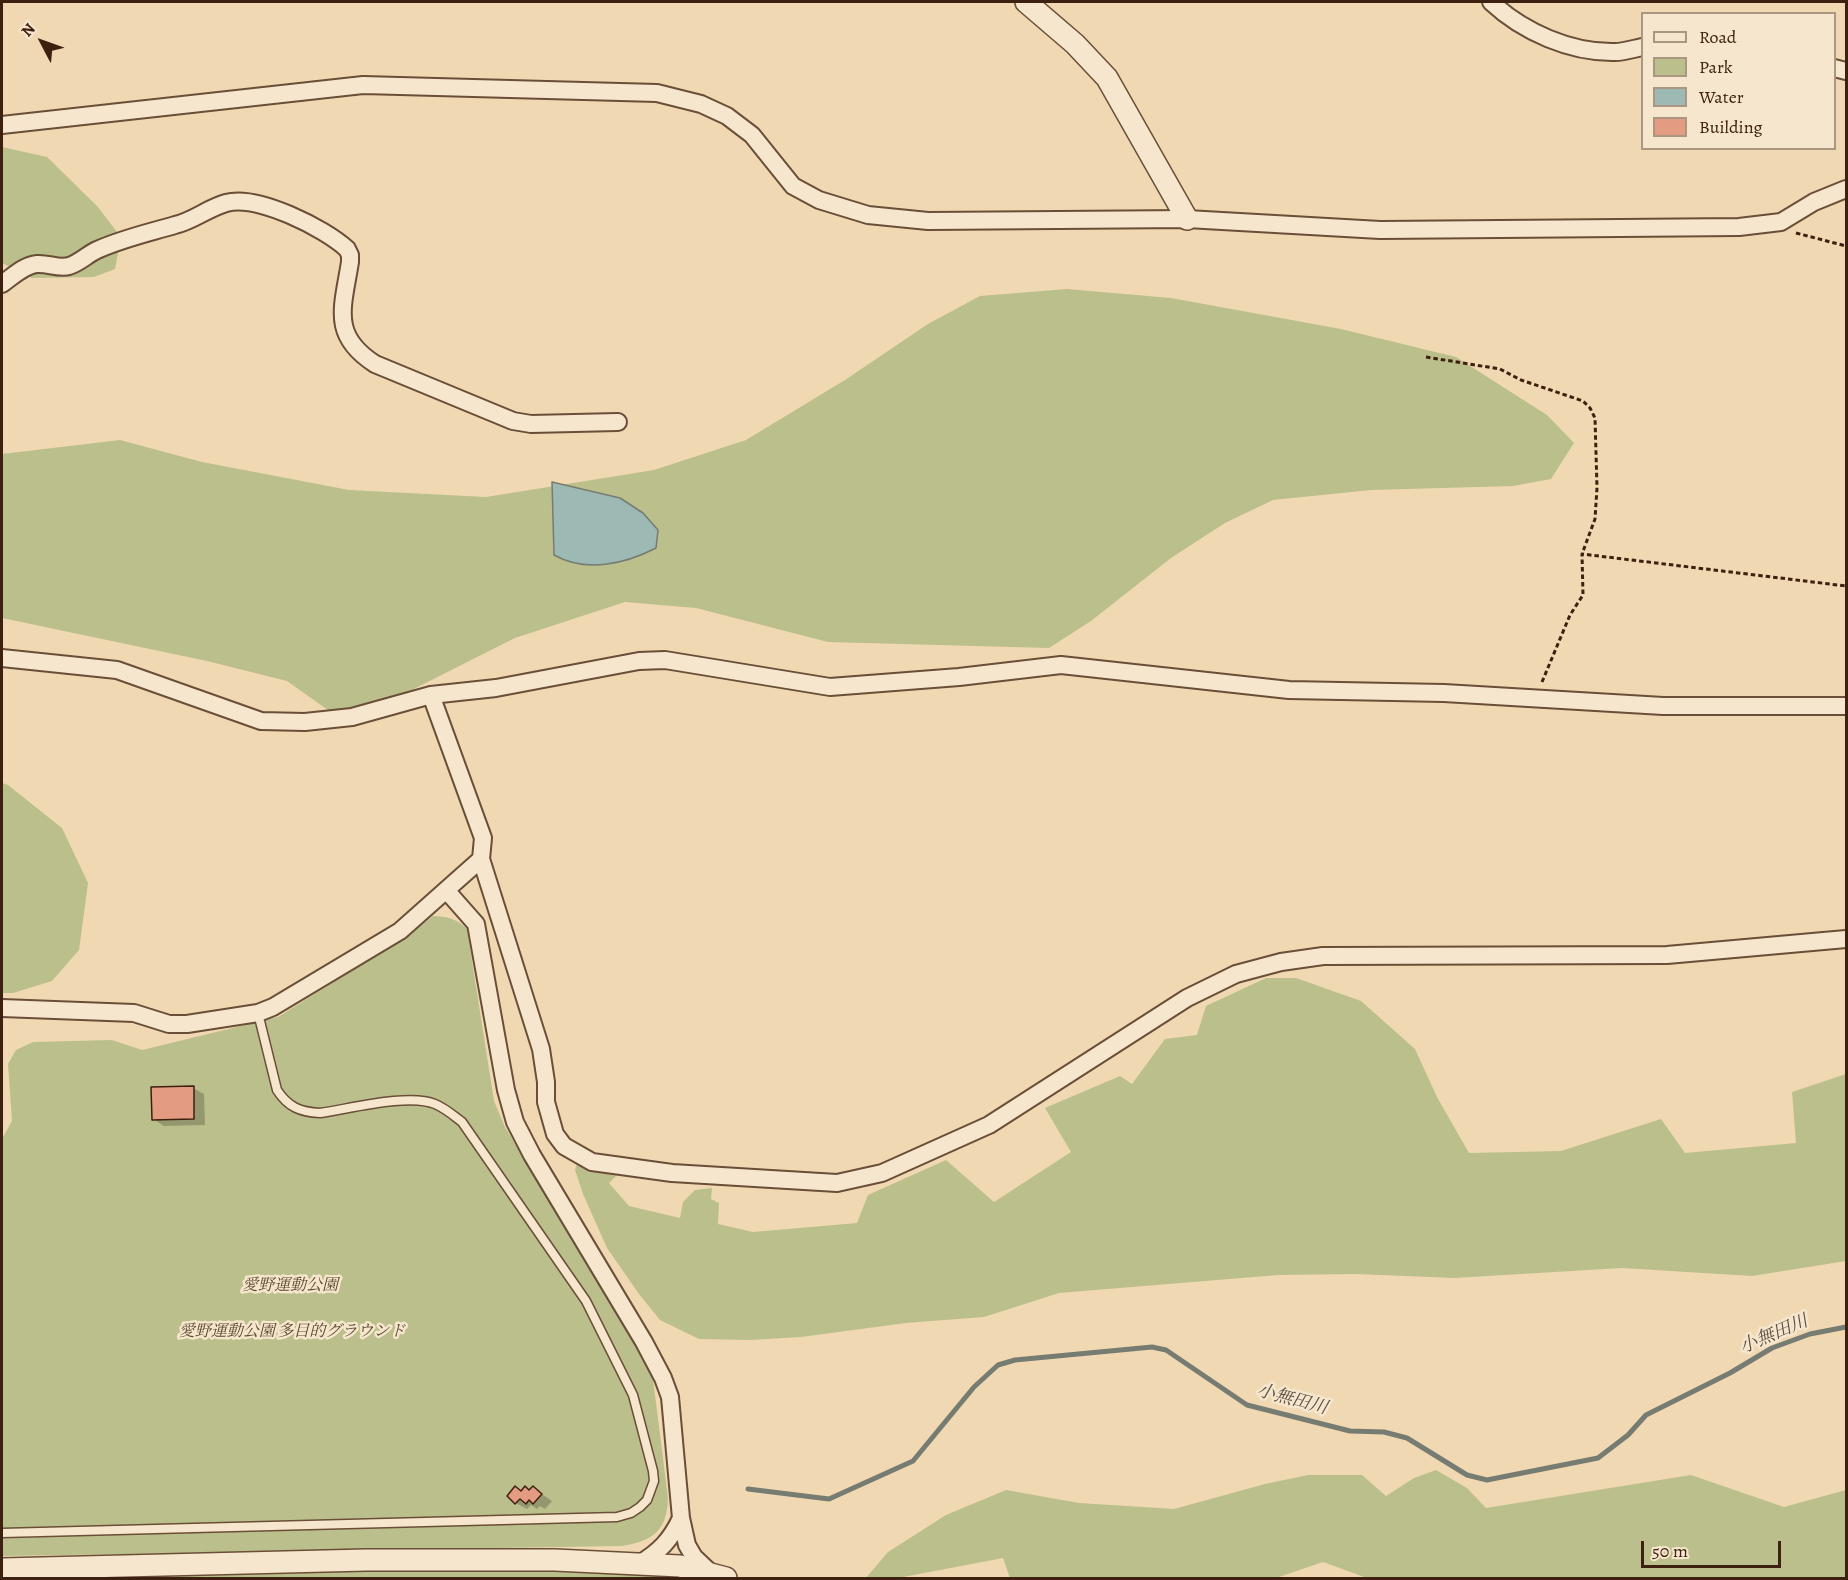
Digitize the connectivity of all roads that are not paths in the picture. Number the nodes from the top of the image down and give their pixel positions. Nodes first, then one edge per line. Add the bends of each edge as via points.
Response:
1 (1028, 2) edge
2 (1491, 2) edge
3 (1641, 47) edge
4 (2, 125) edge
5 (1846, 189) edge
6 (1187, 219) junction
7 (2, 284) edge
8 (618, 422) dead end
9 (2, 658) edge
10 (431, 695) junction
11 (1846, 706) edge
12 (481, 859) junction
13 (446, 890) junction
14 (1846, 939) edge
15 (2, 1008) edge
16 (258, 1013) junction
17 (681, 1518) junction
18 (2, 1533) edge
19 (639, 1564) junction
20 (2, 1569) edge
21 (719, 1577) edge

1 - 6 street via 1107,78
2 - 3 street via 1521,26 1560,42 1597,51
4 - 6 street via 363,85 657,93 701,104 727,116 752,135 794,186 819,200 868,215 928,221
5 - 6 street via 1781,222 1739,227 1380,230
7 - 8 street via 37,264 71,265 96,250 177,225 226,203 259,204 303,222 346,249 350,262 342,317 344,329 360,355 513,421
9 - 10 street via 117,670 261,721 352,717
10 - 11 street via 665,660 830,687 1061,665 1289,690 1444,693 1663,706
10 - 12 street via 483,838
12 - 13 street
12 - 14 street via 541,1049 546,1102 555,1134 564,1146 592,1162 672,1173 837,1183 882,1173 988,1125 1187,998 1236,974 1281,962 1323,956 1668,955
13 - 16 street via 400,932
13 - 17 street via 476,924 515,1122 663,1378 670,1397
15 - 16 street via 134,1013 169,1024
16 - 18 lane via 277,1090 293,1108 320,1113 422,1100 436,1104 462,1122 586,1301 633,1395 653,1471 651,1491 640,1508 617,1517
17 - 19 street via 664,1546
17 - 21 street via 694,1557
19 - 20 street via 366,1560
19 - 21 street via 680,1566

